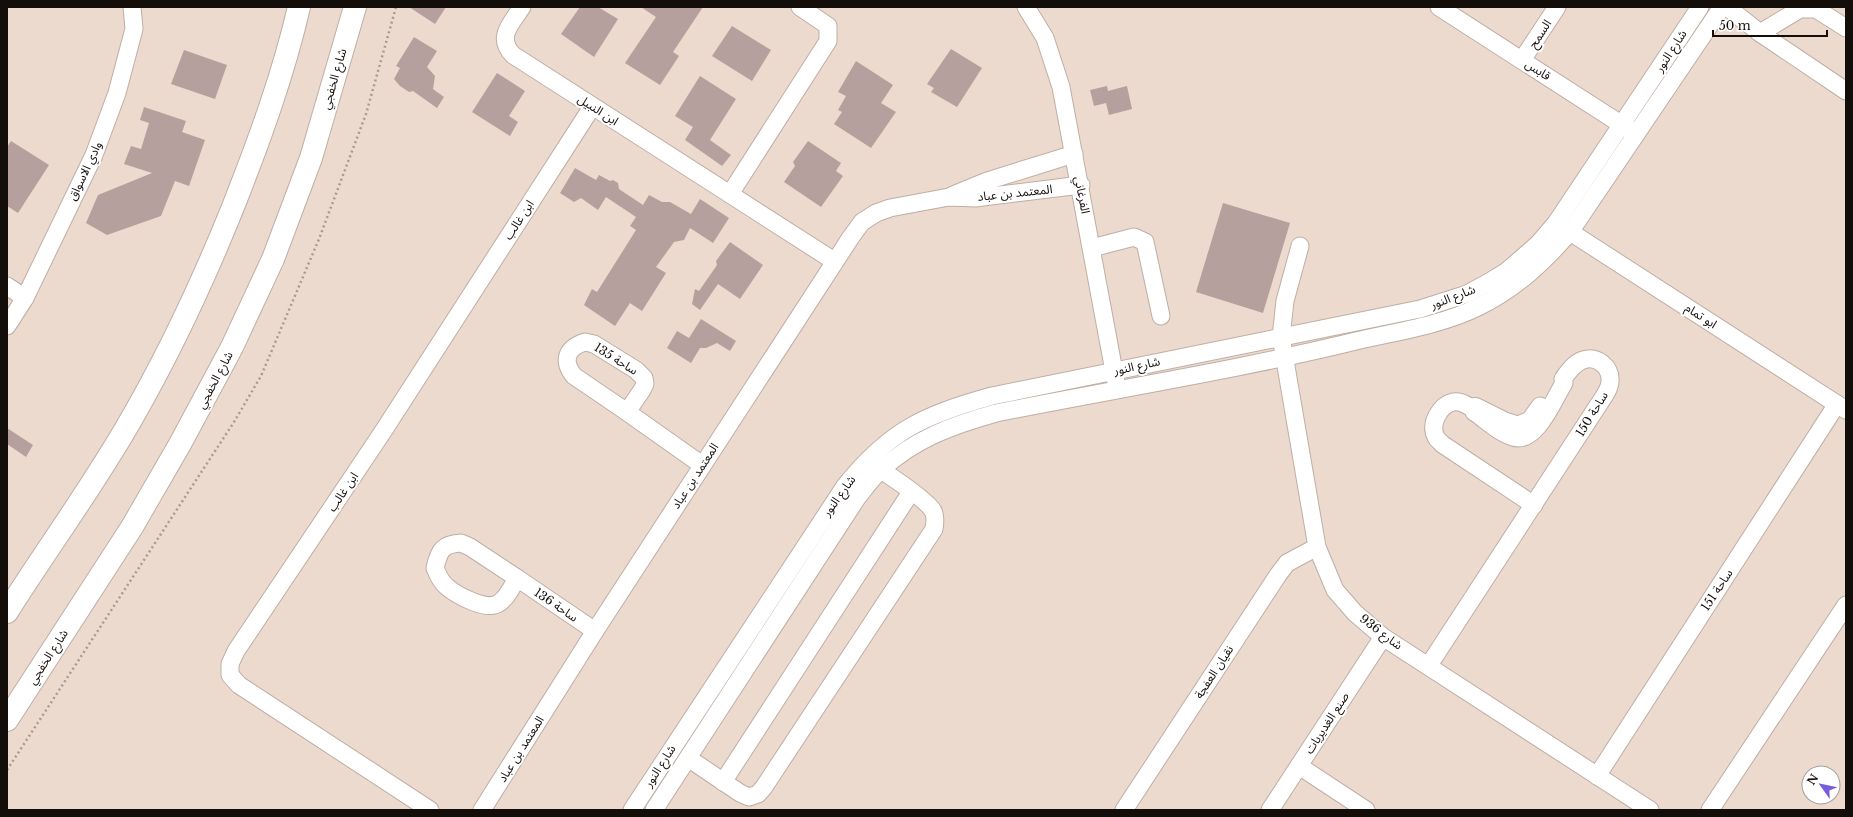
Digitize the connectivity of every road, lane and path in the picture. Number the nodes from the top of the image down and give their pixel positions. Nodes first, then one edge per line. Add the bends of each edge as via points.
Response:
1 (132, 7) edge
2 (299, 7) edge
3 (355, 7) edge
4 (522, 7) edge
5 (800, 7) edge
6 (1026, 7) edge
7 (1439, 7) edge
8 (1557, 7) edge
9 (1700, 7) edge
10 (1722, 7) edge
11 (1727, 7) edge
12 (1846, 28) edge
13 (1760, 33) junction
14 (1522, 60) junction
15 (1846, 91) edge
16 (592, 107) junction
17 (1629, 129) junction
18 (1074, 154) junction
19 (1081, 185) junction
20 (730, 194) junction
21 (949, 197) junction
22 (1563, 227) junction
23 (1300, 246) dead end
24 (1092, 248) junction
25 (834, 261) junction
26 (7, 286) edge
27 (24, 298) junction
28 (1162, 316) dead end
29 (7, 326) edge
30 (1281, 337) junction
31 (1283, 359) junction
32 (1114, 371) junction
33 (1118, 390) junction
34 (1841, 407) edge
35 (626, 412) junction
36 (702, 465) junction
37 (881, 470) junction
38 (911, 492) junction
39 (1534, 506) junction
40 (1317, 547) junction
41 (517, 578) junction
42 (1846, 605) edge
43 (7, 612) edge
44 (595, 631) junction
45 (1383, 637) junction
46 (1429, 665) junction
47 (7, 720) edge
48 (669, 753) junction
49 (687, 760) junction
50 (1296, 770) junction
51 (1596, 776) junction
52 (723, 782) junction
53 (430, 810) edge
54 (482, 810) edge
55 (632, 810) edge
56 (654, 810) edge
57 (1124, 810) edge
58 (1270, 810) edge
59 (1349, 810) edge
60 (1366, 810) edge
61 (1650, 810) edge
62 (1710, 810) edge

1 - 27 street, وادي الاسواق via 134,28 117,93 94,155
2 - 43 highway via 288,56 261,138 184,321 132,418
3 - 47 highway, شارع الخفجي via 311,158 273,259 232,347 132,528
4 - 16 street, ابن النبيل via 506,32 504,41 507,48 513,55
5 - 20 street via 828,26 828,41
6 - 18 street, الفرغاني via 1045,38 1053,60
7 - 14 street, قابس
8 - 14 street, السمح
9 - 17 street, شارع النور
10 - 17 street, شارع النور
11 - 13 street
12 - 13 street via 1816,9 1800,9
13 - 15 street
14 - 17 street, قابس
16 - 20 street, ابن النبيل
16 - 53 street, ابن غالب via 388,424 236,651 230,664 230,675 239,685
17 - 22 street, شارع النور
18 - 19 street, الفرغاني
18 - 21 street, المعتمد بن عباد via 987,181
19 - 21 street, المعتمد بن عباد via 976,198
19 - 24 street, الفرغاني
20 - 25 street, ابن النبيل
21 - 25 street, المعتمد بن عباد via 876,213 862,222
22 - 30 street, شارع النور via 1538,244 1507,271 1467,294 1420,309
22 - 31 street, شارع النور via 1543,262 1520,282 1476,308 1439,321
22 - 34 street, ابو تمام
23 - 30 street, شارع 936 via 1285,301
24 - 28 street via 1134,237 1145,242
24 - 32 street, الفرغاني
25 - 36 street, المعتمد بن عباد
26 - 27 street
27 - 29 street, وادي الاسواق
30 - 31 street, شارع 936
30 - 32 street, شارع النور
31 - 33 street, شارع النور
31 - 40 street, شارع 936
32 - 33 street, الفرغاني
32 - 48 street, شارع النور via 992,396 950,408 892,437 865,461 845,486
33 - 37 street, شارع النور via 996,413 955,425 928,436
34 - 51 street, ساحة 151
35 - 35 street, ساحة 135 via 574,376 568,369 567,360 570,351 576,345 585,342 594,344 641,373 645,384
35 - 36 street, ساحة 135
36 - 44 street, المعتمد بن عباد
37 - 38 street
37 - 49 street, شارع النور via 856,498
38 - 52 street
38 - 52 street via 933,510 936,518 934,529 926,543 758,794 749,796
39 - 39 street, ساحة 150 via 1442,444 1436,437 1436,418 1442,408 1451,402 1461,401 1507,434 1520,439 1527,438 1537,428 1564,383 1563,379 1575,365 1593,358 1608,369 1610,382 1599,404
39 - 46 street, ساحة 150
40 - 45 street, شارع 936 via 1335,590 1355,613
40 - 57 street, نقيان العفجة via 1287,563 1278,575
41 - 41 street, ساحة 136 via 461,543 450,544 441,550 435,568 439,579 446,586 483,606 492,607 499,604
41 - 44 street, ساحة 136
42 - 62 street
44 - 54 street, المعتمد بن عباد
45 - 46 street, شارع 936
45 - 50 street, صنع الغديريات
46 - 51 street, شارع 936
48 - 49 street
48 - 55 street, شارع النور
49 - 52 street
49 - 56 street, شارع النور
50 - 58 street, صنع الغديريات
50 - 59 street
50 - 60 street
51 - 61 street, شارع 936

